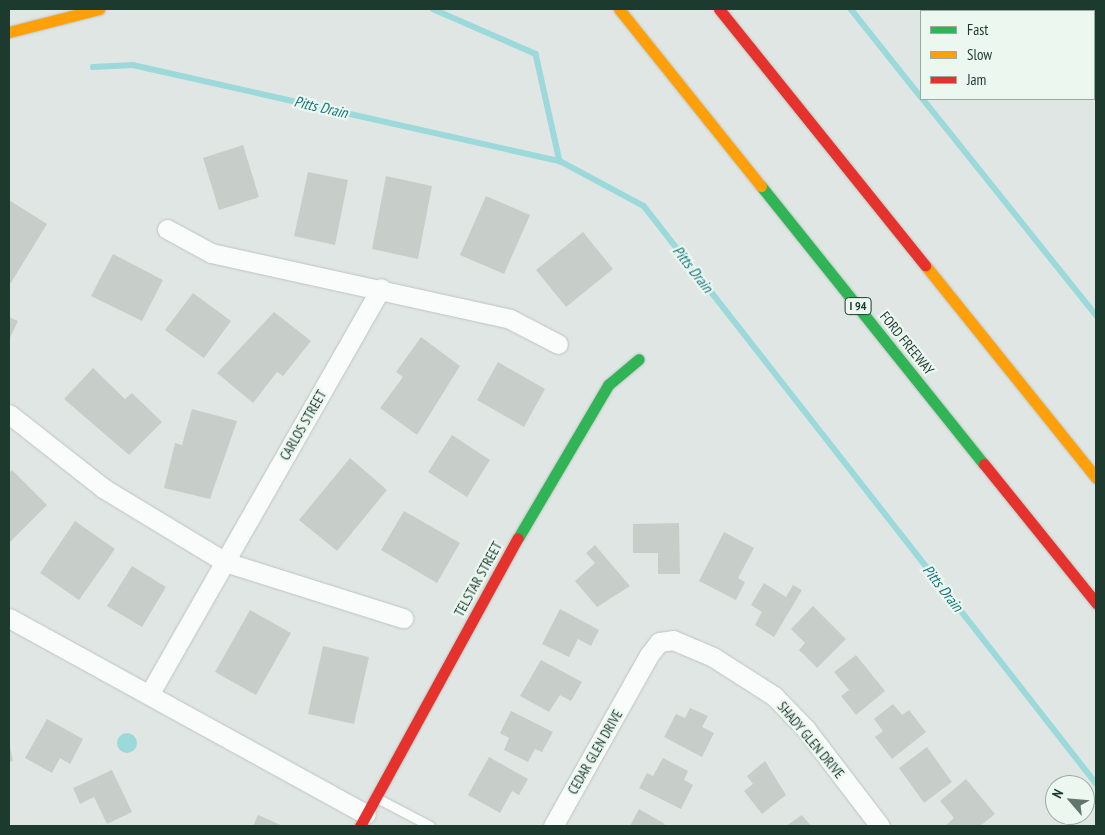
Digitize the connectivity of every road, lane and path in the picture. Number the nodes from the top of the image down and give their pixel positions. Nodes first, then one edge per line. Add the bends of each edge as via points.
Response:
1 (98, 9) edge
2 (619, 9) edge
3 (720, 9) edge
4 (9, 32) edge
5 (168, 230) dead end
6 (382, 288) junction
7 (558, 344) dead end
8 (639, 359) dead end
9 (9, 414) edge
10 (1096, 478) edge
11 (225, 562) junction
12 (1096, 602) edge
13 (9, 618) edge
14 (403, 618) dead end
15 (637, 679) joint
16 (150, 693) junction
17 (376, 797) junction
18 (363, 820) edge
19 (430, 826) edge
20 (554, 826) edge
21 (880, 826) edge

1 - 4 main road
2 - 12 main road, FORD FREEWAY / I 94
3 - 10 main road
5 - 6 street via 211,252
6 - 7 street via 510,319
6 - 11 street, CARLOS STREET
8 - 17 main road, TELSTAR STREET via 623,368 608,386 558,464 544,498 507,555
9 - 11 street via 96,483
11 - 14 street
11 - 16 street, CARLOS STREET
13 - 16 street
15 - 20 street, CEDAR GLEN DRIVE
15 - 21 street, SHADY GLEN DRIVE via 659,642 673,640 750,678 794,716
16 - 18 street
17 - 18 main road, TELSTAR STREET
17 - 19 lane

